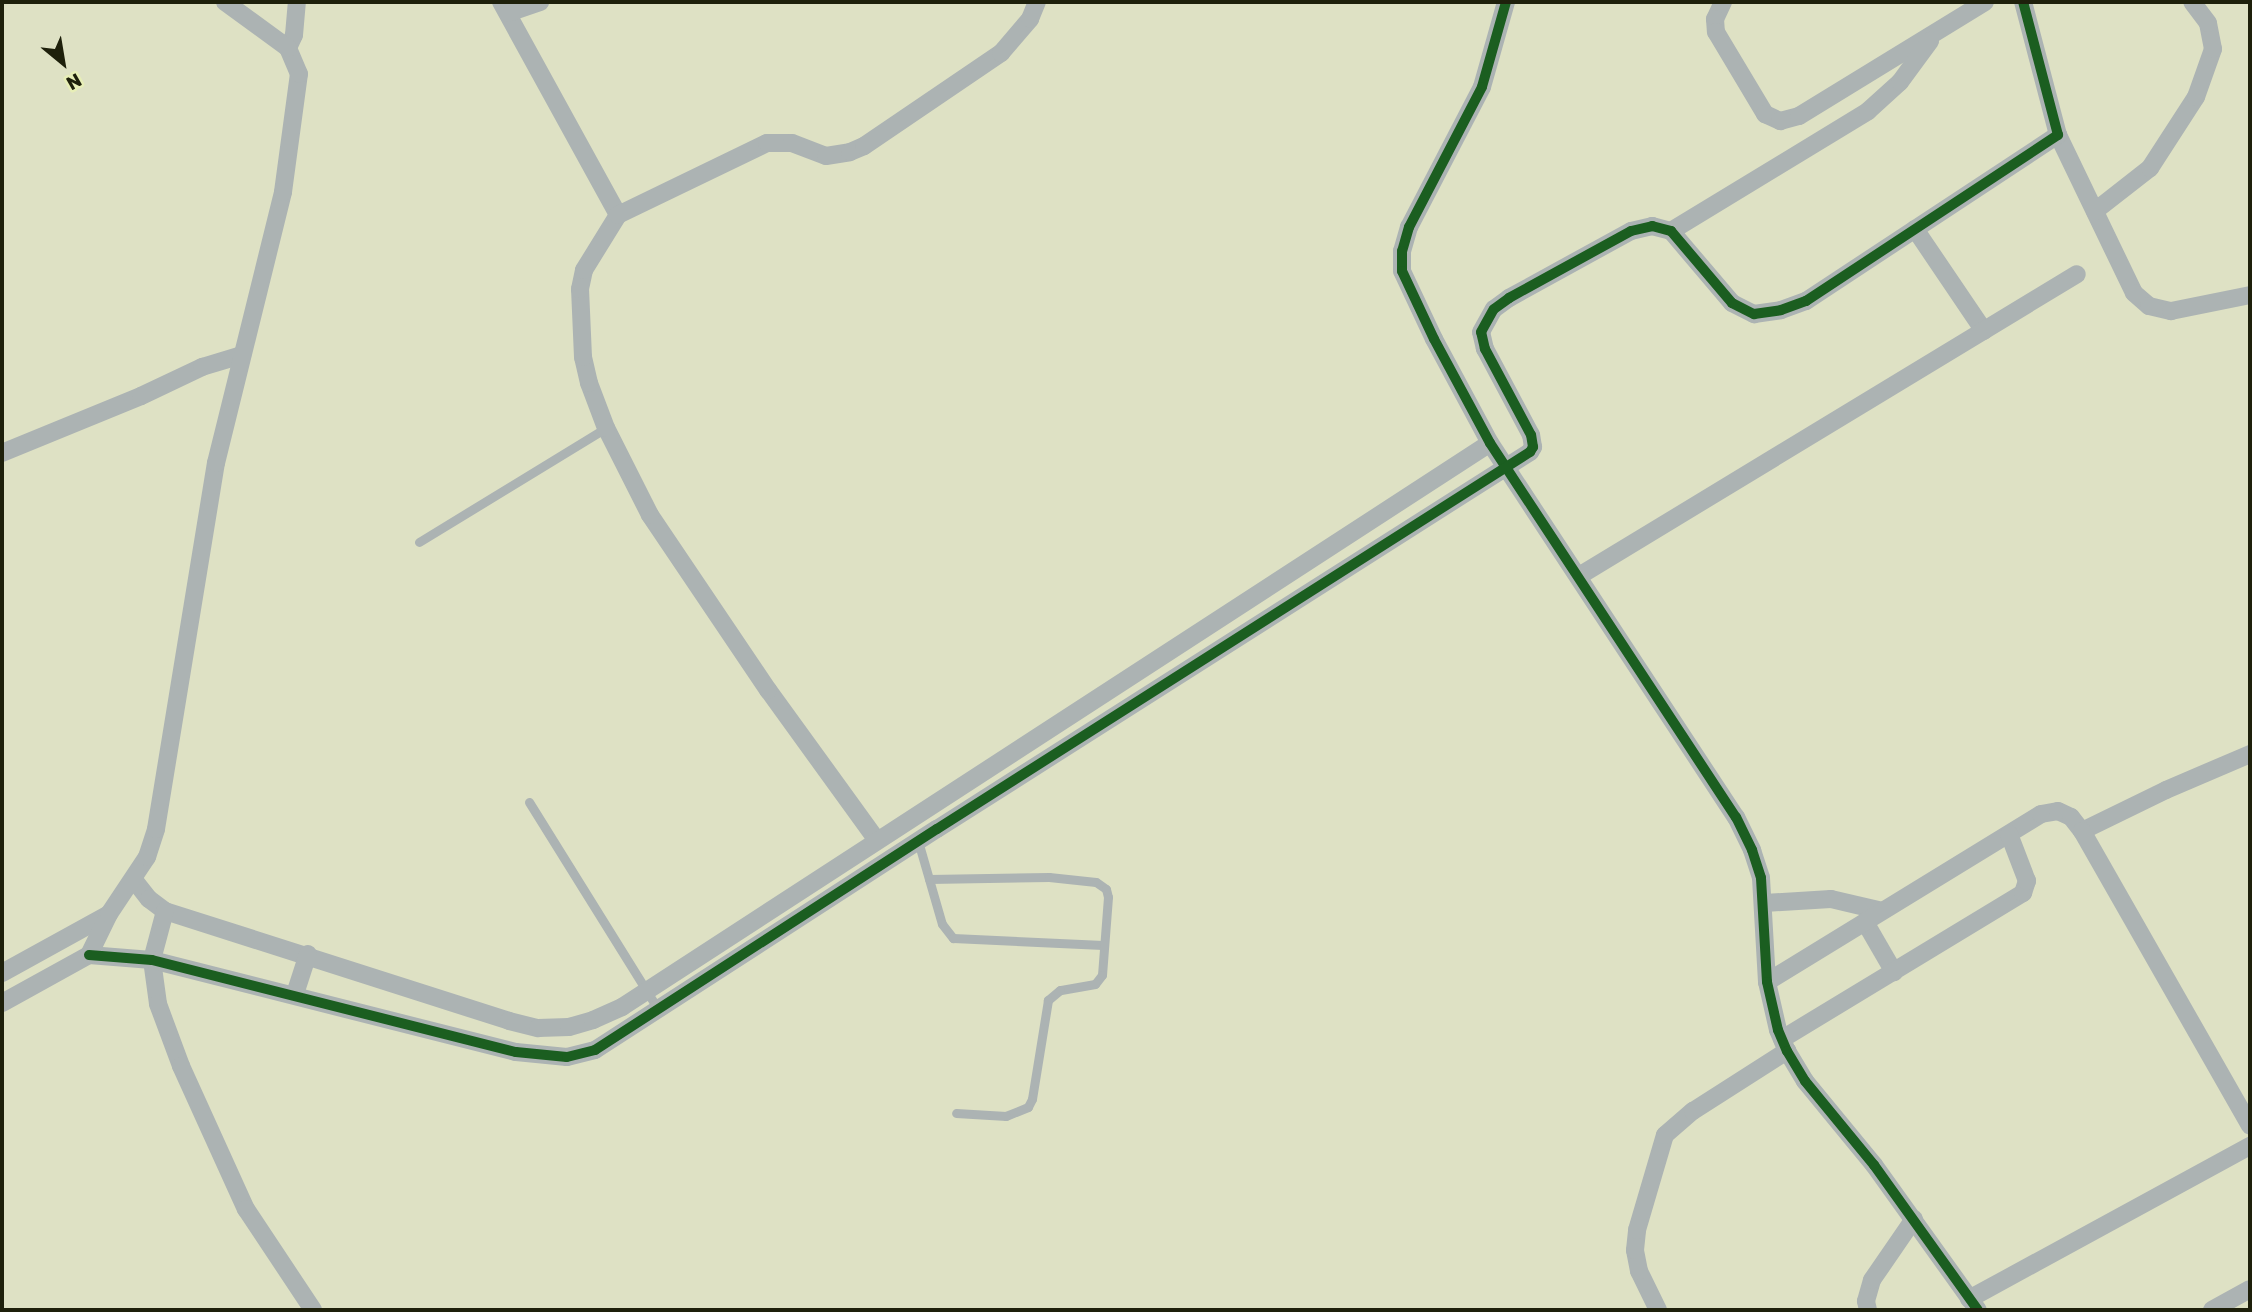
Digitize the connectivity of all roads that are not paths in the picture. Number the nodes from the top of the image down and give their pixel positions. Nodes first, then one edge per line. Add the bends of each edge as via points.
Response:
1 (225, 2) edge
2 (297, 2) edge
3 (540, 2) edge
4 (1037, 2) edge
5 (1506, 2) edge
6 (1723, 2) edge
7 (1985, 2) edge
8 (2023, 2) edge
9 (2192, 2) edge
10 (505, 8) edge
11 (1936, 32) junction
12 (288, 48) junction
13 (2058, 135) junction
14 (2095, 211) junction
15 (618, 215) junction
16 (1915, 229) junction
17 (1671, 231) junction
18 (2077, 274) dead end
19 (2250, 295) edge
20 (1984, 331) junction
21 (242, 355) junction
22 (606, 428) junction
23 (1490, 443) junction
24 (2, 453) edge
25 (1506, 467) junction
26 (419, 542) dead end
27 (1579, 576) junction
28 (2250, 754) edge
29 (529, 802) dead end
30 (2082, 831) junction
31 (2009, 834) junction
32 (876, 839) junction
33 (918, 841) junction
34 (854, 853) junction
35 (869, 873) junction
36 (929, 878) junction
37 (134, 880) junction
38 (1765, 903) junction
39 (165, 911) junction
40 (1882, 911) junction
41 (109, 914) junction
42 (1866, 922) junction
43 (1104, 945) junction
44 (308, 954) junction
45 (89, 955) junction
46 (152, 960) junction
47 (1894, 972) junction
48 (2, 974) edge
49 (1767, 982) junction
50 (646, 991) junction
51 (295, 994) junction
52 (2, 1003) edge
53 (658, 1009) junction
54 (1784, 1045) junction
55 (956, 1113) dead end
56 (2250, 1125) edge
57 (2250, 1146) edge
58 (1914, 1219) junction
59 (2250, 1289) edge
60 (1974, 1304) edge
61 (313, 1310) edge
62 (1658, 1310) edge
63 (1868, 1310) edge
64 (2212, 1310) edge

1 - 12 street
2 - 12 street
3 - 10 street
4 - 15 street via 1030,19 1001,53 864,146 826,156 792,143 766,143
5 - 23 street via 1482,87 1409,228 1401,259 1402,271 1434,339
6 - 11 street via 1715,19 1716,32 1765,114 1780,121 1799,116
7 - 11 street
8 - 13 street
9 - 14 street via 2208,23 2213,49 2196,97 2150,168
10 - 15 street
11 - 17 street via 1900,82 1868,111
12 - 21 street via 299,74 283,192
13 - 14 street
13 - 16 street
14 - 19 street via 2134,293 2149,306 2171,312
15 - 22 street via 584,270 580,289 583,357
16 - 17 street via 1806,301 1754,314 1732,303
16 - 20 street
17 - 25 street via 1652,226 1631,231 1509,298 1486,320 1481,332 1485,349 1534,442 1530,452
18 - 20 street
20 - 27 street
21 - 24 street via 202,367
21 - 37 street via 216,463 156,829
22 - 26 lane
22 - 32 street via 650,515 690,576
23 - 25 street
23 - 32 street
25 - 27 street
25 - 33 street
27 - 38 street via 1624,652 1736,817 1752,850
28 - 30 street
29 - 50 lane
30 - 31 street via 2071,817 2058,811 2042,814
30 - 56 street
31 - 40 street
31 - 47 street via 2026,876 2026,890
32 - 34 street
33 - 35 street
33 - 36 lane
34 - 35 street
34 - 50 street
35 - 53 street
36 - 43 lane via 942,924 953,938
36 - 43 lane via 1049,877 1096,882 1108,897
37 - 39 street
37 - 41 street
38 - 40 street via 1831,899
38 - 49 street
39 - 44 street
39 - 46 street
40 - 42 street
41 - 45 street
41 - 48 street
42 - 47 street
42 - 49 street
43 - 55 lane via 1099,980 1090,986 1060,990 1048,1000 1028,1107 1006,1116
44 - 50 street via 538,1028 593,1020
44 - 51 street
45 - 46 street
45 - 52 street
46 - 51 street
46 - 61 street via 158,1004 181,1066 240,1196
47 - 54 street
49 - 54 street
50 - 53 lane
51 - 53 street via 546,1057 596,1049
54 - 58 street via 1805,1081
54 - 62 street via 1665,1135 1635,1250 1639,1271
57 - 60 street
58 - 60 street
58 - 63 street via 1872,1280
59 - 64 street

